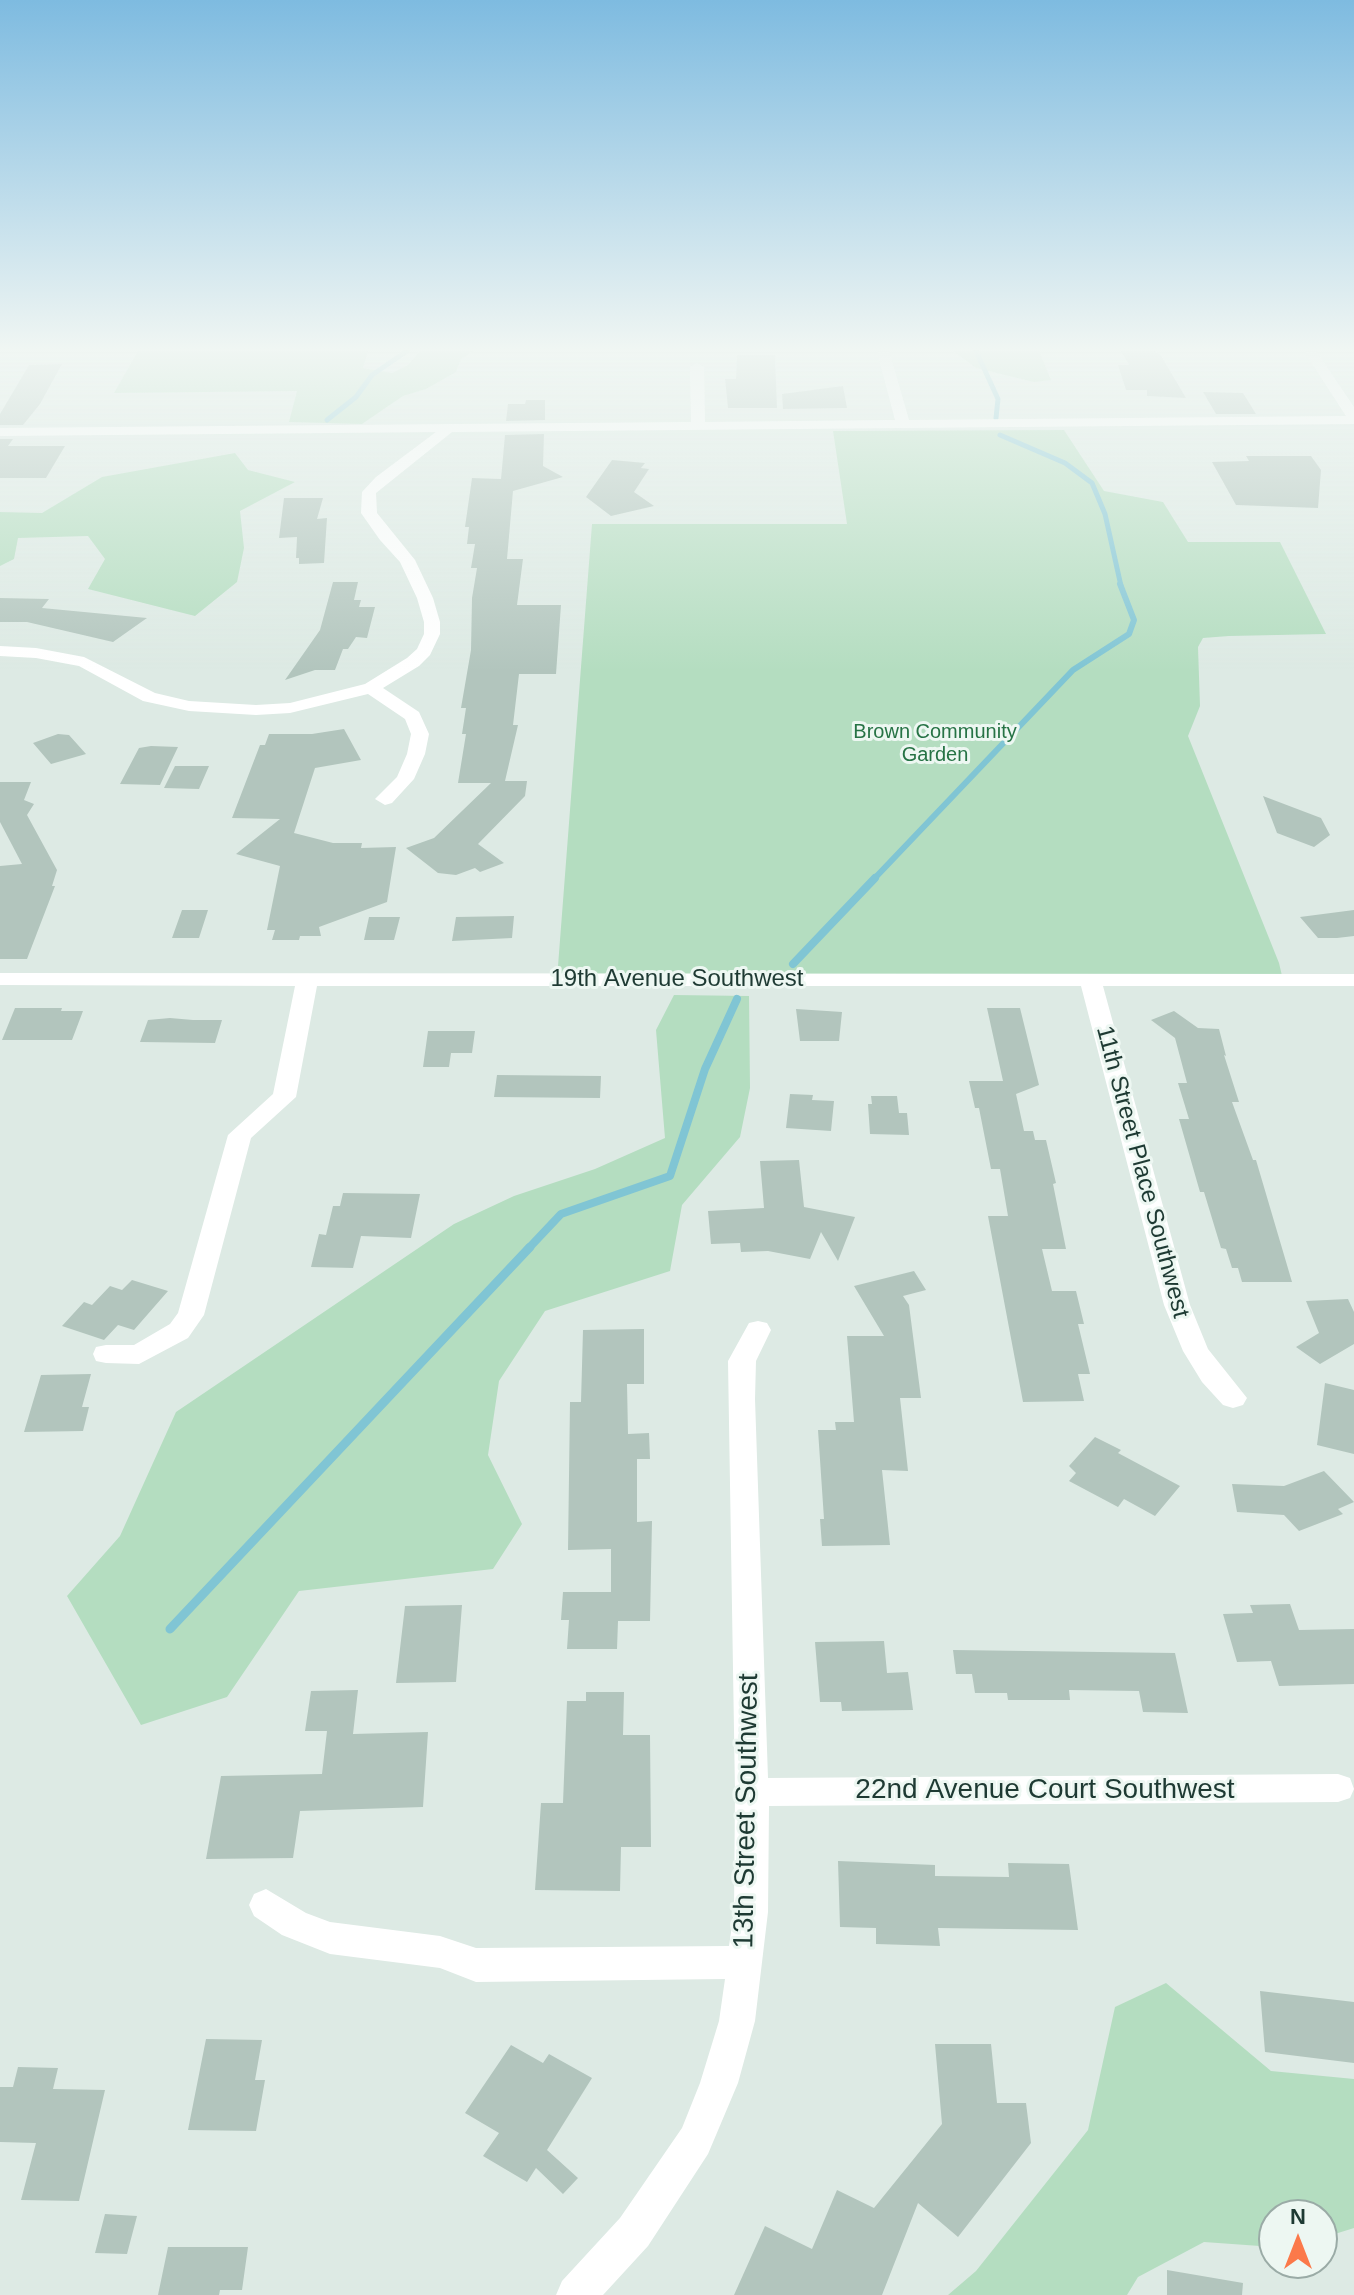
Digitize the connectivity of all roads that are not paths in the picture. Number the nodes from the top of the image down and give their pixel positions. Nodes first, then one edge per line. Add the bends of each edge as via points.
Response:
1 (411, 458) edge
2 (0, 651) edge
3 (371, 688) junction
4 (385, 799) dead end
5 (0, 979) edge
6 (307, 979) junction
7 (1090, 980) junction
8 (1354, 980) edge
9 (758, 1330) dead end
10 (106, 1354) dead end
11 (1233, 1398) dead end
12 (1338, 1788) dead end
13 (752, 1792) junction
14 (266, 1905) dead end
15 (745, 1962) junction
16 (576, 2295) edge

1 - 3 street via 369,492 369,513 407,560 425,598 432,634 413,662
2 - 3 street via 84,662 149,697 189,706 280,709
3 - 4 street via 413,716 420,734 405,779
5 - 6 street, 19th Avenue Southwest
6 - 7 street, 19th Avenue Southwest
6 - 10 street via 284,1097 240,1135 191,1315 179,1331 139,1355
7 - 8 street, 19th Avenue Southwest
7 - 11 street, 11th Street Place Southwest via 1177,1305 1196,1351
9 - 13 street, 13th Street Southwest via 742,1361 741,1399
12 - 13 street, 22nd Avenue Court Southwest
13 - 15 street, 13th Street Southwest
14 - 15 street via 294,1924 330,1938 440,1952 476,1965
15 - 16 street, 13th Street Southwest via 737,2021 695,2141 634,2232

